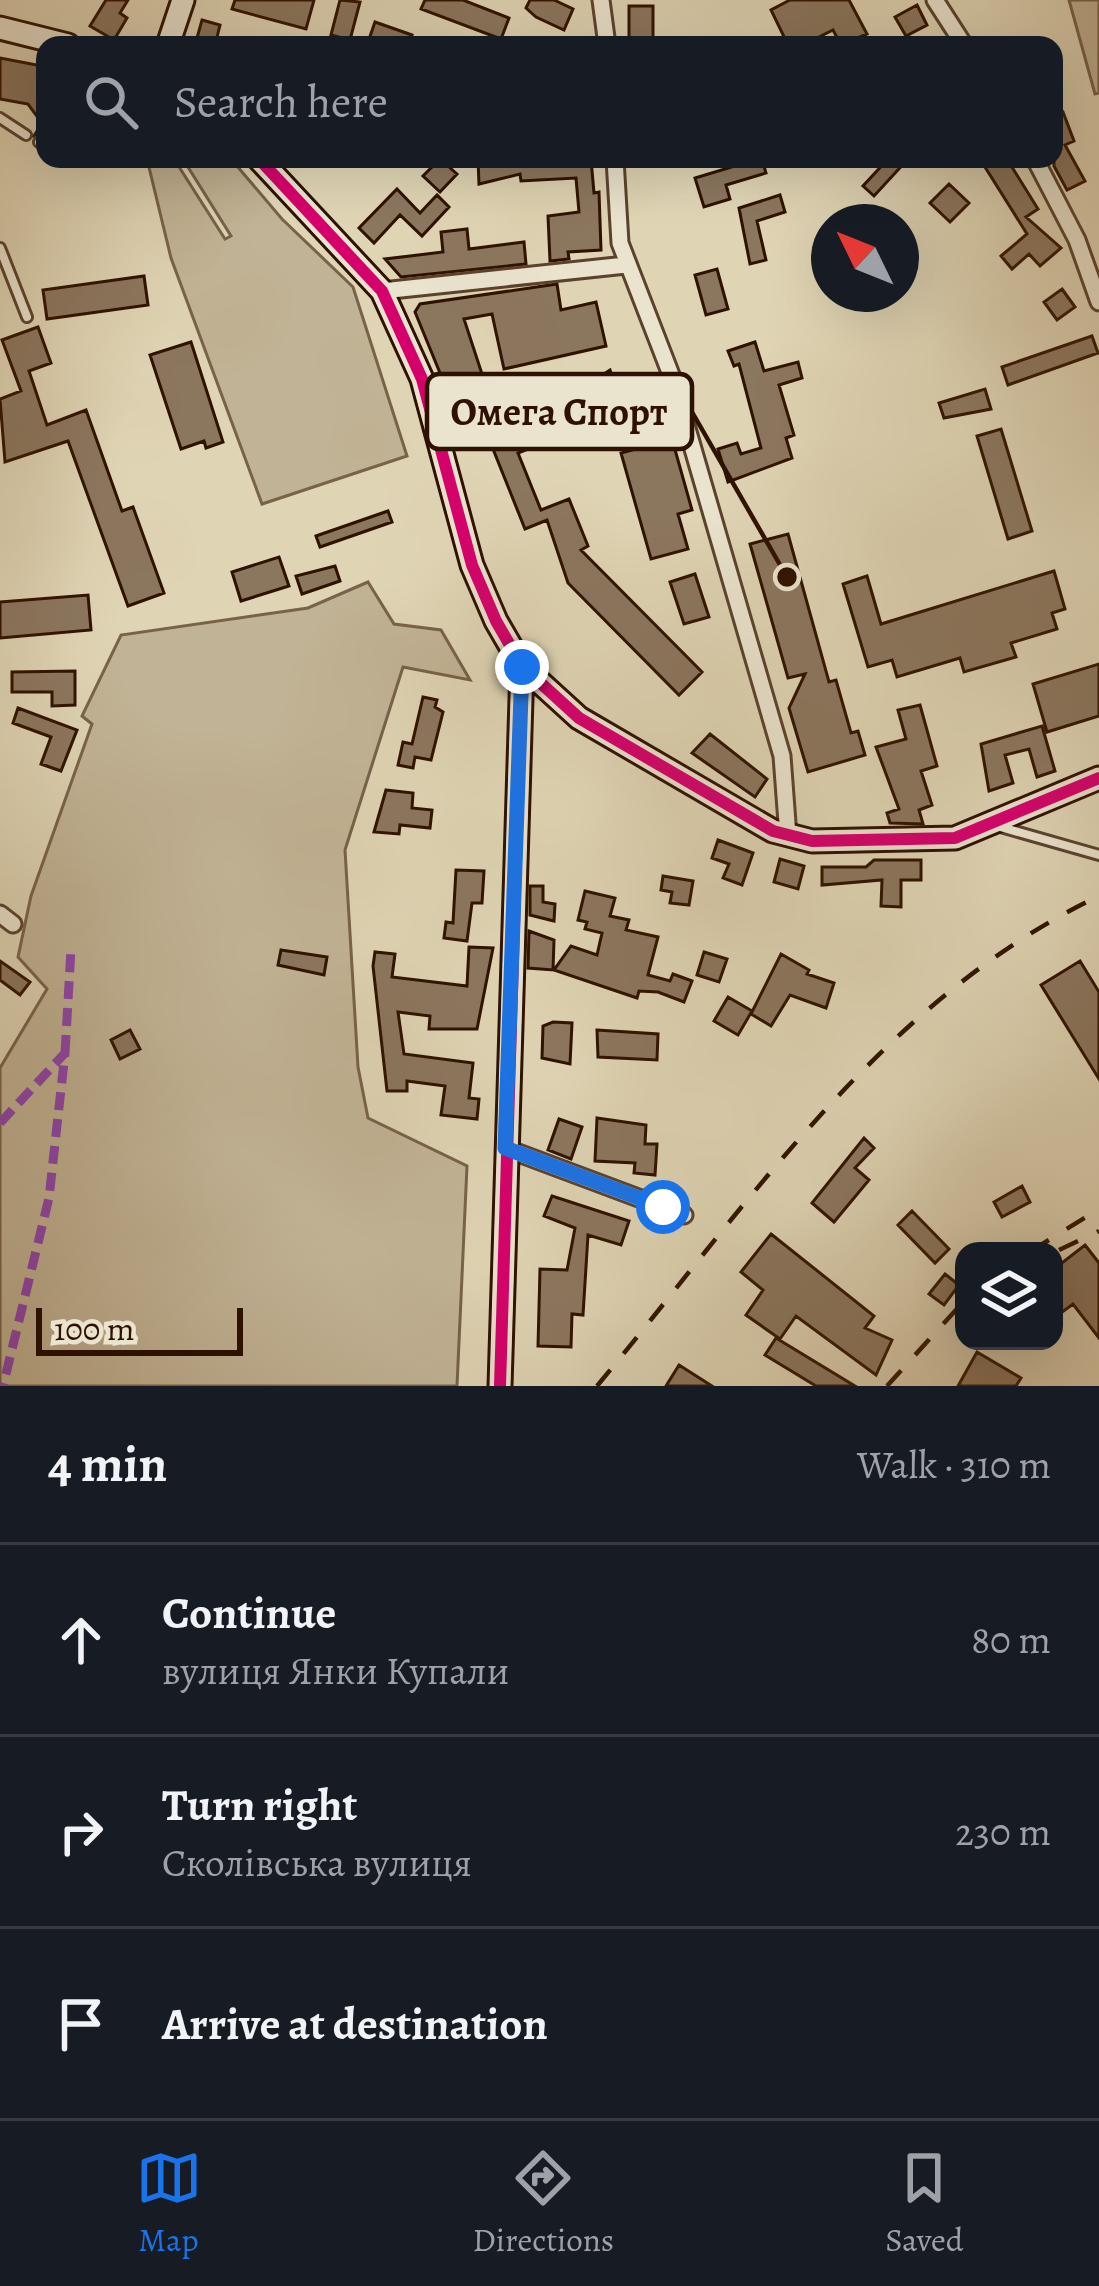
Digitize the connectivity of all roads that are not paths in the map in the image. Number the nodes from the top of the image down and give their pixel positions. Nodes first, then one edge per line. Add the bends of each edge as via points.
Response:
1 (183, 0) edge
2 (602, 0) edge
3 (935, 0) edge
4 (0, 28) edge
5 (171, 36) edge
6 (606, 36) edge
7 (958, 36) edge
8 (36, 37) edge
9 (0, 118) edge
10 (26, 135) dead end
11 (267, 168) edge
12 (616, 168) edge
13 (1040, 168) edge
14 (0, 248) edge
15 (626, 265) junction
16 (382, 291) junction
17 (1099, 302) edge
18 (27, 317) dead end
19 (522, 667) junction
20 (1099, 778) edge
21 (994, 825) junction
22 (788, 836) junction
23 (1099, 855) edge
24 (505, 1148) junction
25 (684, 1215) dead end
26 (500, 1386) edge

1 - 5 main road
2 - 6 street
3 - 7 street
4 - 8 main road
9 - 10 lane
11 - 16 main road
12 - 15 street
13 - 17 street
14 - 18 lane
15 - 16 street
15 - 22 street via 673,380 782,756
16 - 19 main road via 422,379 472,566
19 - 22 main road via 630,752
19 - 24 main road
20 - 21 main road
21 - 22 main road via 932,842
21 - 23 lane
24 - 25 street
24 - 26 main road

